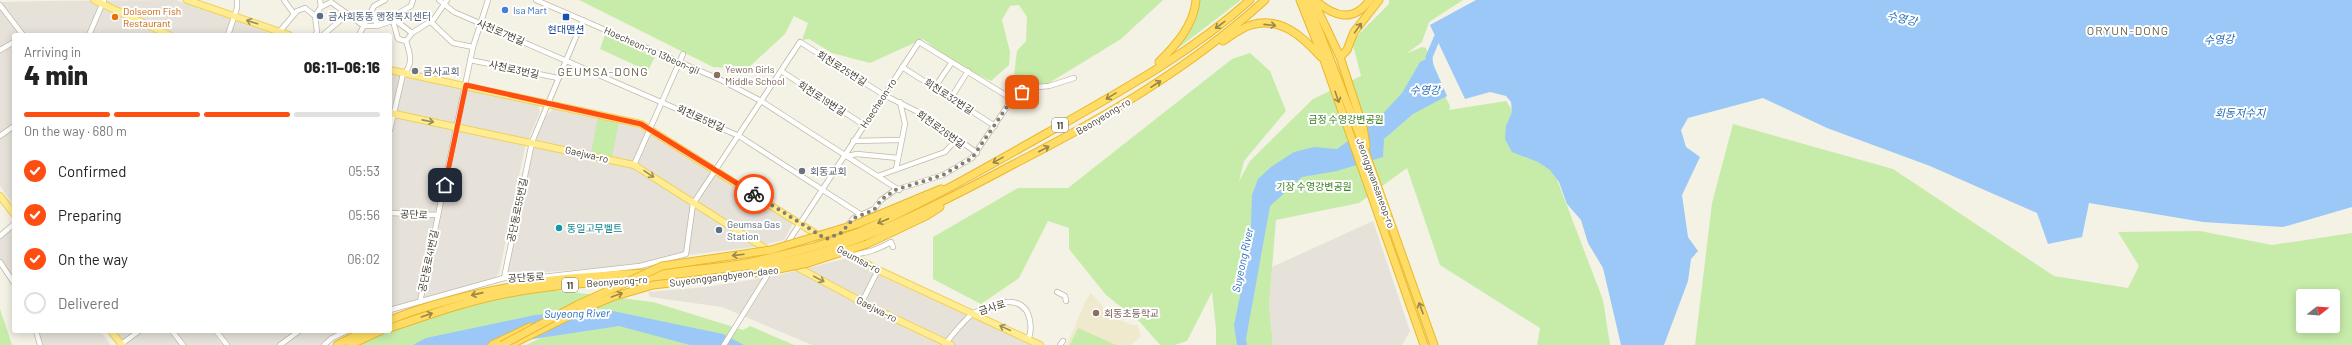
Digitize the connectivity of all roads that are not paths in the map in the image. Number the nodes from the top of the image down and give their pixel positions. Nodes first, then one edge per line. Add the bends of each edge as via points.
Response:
1 (94, 0) edge
2 (187, 0) edge
3 (237, 0) edge
4 (284, 0) edge
5 (320, 0) edge
6 (385, 0) edge
7 (413, 0) edge
8 (440, 0) edge
9 (447, 0) edge
10 (488, 0) edge
11 (536, 0) edge
12 (1196, 0) edge
13 (1250, 0) edge
14 (1265, 0) edge
15 (1300, 0) edge
16 (1307, 0) edge
17 (1314, 0) edge
18 (1370, 0) edge
19 (1379, 0) edge
20 (332, 1) edge
21 (104, 2) edge
22 (443, 5) junction
23 (0, 6) edge
24 (321, 7) junction
25 (372, 11) junction
26 (349, 13) junction
27 (294, 14) junction
28 (234, 16) junction
29 (315, 16) junction
30 (394, 20) junction
31 (583, 20) junction
32 (431, 22) junction
33 (479, 22) junction
34 (364, 26) junction
35 (377, 26) junction
36 (280, 31) junction
37 (21, 33) edge
38 (90, 33) edge
39 (165, 33) edge
40 (229, 33) edge
41 (284, 33) edge
42 (319, 33) edge
43 (320, 33) edge
44 (361, 33) edge
45 (412, 33) junction
46 (406, 41) junction
47 (12, 43) edge
48 (473, 47) junction
49 (0, 50) edge
50 (683, 54) dead end
51 (1198, 56) junction
52 (1340, 57) junction
53 (566, 59) junction
54 (1326, 59) junction
55 (470, 60) junction
56 (952, 62) junction
57 (679, 63) junction
58 (902, 67) junction
59 (392, 71) edge
60 (781, 71) junction
61 (968, 71) junction
62 (1150, 72) junction
63 (403, 74) junction
64 (558, 78) junction
65 (1074, 78) dead end
66 (466, 85) junction
67 (935, 87) junction
68 (884, 95) junction
69 (951, 98) junction
70 (1012, 99) junction
71 (663, 101) junction
72 (761, 101) junction
73 (900, 102) junction
74 (547, 103) junction
75 (392, 114) edge
76 (864, 124) junction
77 (457, 126) junction
78 (995, 126) junction
79 (12, 129) edge
80 (651, 129) junction
81 (0, 136) edge
82 (739, 136) junction
83 (900, 140) junction
84 (956, 140) junction
85 (853, 141) junction
86 (532, 142) junction
87 (977, 153) junction
88 (846, 155) junction
89 (898, 158) junction
90 (634, 165) junction
91 (896, 169) junction
92 (716, 170) junction
93 (1371, 170) junction
94 (878, 176) junction
95 (968, 177) junction
96 (972, 186) junction
97 (822, 190) junction
98 (899, 190) junction
99 (0, 196) edge
100 (694, 204) junction
101 (12, 211) edge
102 (392, 213) edge
103 (438, 214) junction
104 (860, 214) junction
105 (856, 221) junction
106 (800, 222) junction
107 (12, 226) edge
108 (841, 233) junction
109 (860, 235) junction
110 (0, 236) edge
111 (826, 239) junction
112 (893, 247) dead end
113 (763, 248) junction
114 (849, 254) junction
115 (779, 257) junction
116 (0, 262) edge
117 (753, 265) junction
118 (771, 269) junction
119 (878, 270) junction
120 (504, 278) junction
121 (12, 280) edge
122 (1057, 292) dead end
123 (1066, 301) dead end
124 (420, 302) junction
125 (862, 302) junction
126 (579, 308) junction
127 (392, 309) edge
128 (973, 313) junction
129 (392, 319) edge
130 (392, 327) edge
131 (37, 333) edge
132 (112, 333) edge
133 (136, 333) edge
134 (174, 333) edge
135 (217, 333) edge
136 (296, 333) edge
137 (343, 333) edge
138 (360, 333) edge
139 (376, 333) edge
140 (1028, 339) junction
141 (948, 344) edge
142 (40, 345) edge
143 (121, 345) edge
144 (183, 345) edge
145 (226, 345) edge
146 (280, 345) edge
147 (324, 345) edge
148 (337, 345) edge
149 (350, 345) edge
150 (492, 345) edge
151 (502, 345) edge
152 (510, 345) edge
153 (518, 345) edge
154 (724, 345) edge
155 (1040, 345) edge
156 (1424, 345) edge
157 (1434, 345) edge

1 - 21 main road
2 - 28 main road
3 - 28 street
4 - 27 street
5 - 24 street
6 - 25 street via 374,6
7 - 30 street via 411,6
8 - 22 street
9 - 22 street
10 - 33 street, 공단동로41번길
11 - 31 street, Hoecheon-ro 13beon-gil
12 - 62 highway via 1190,22 1181,40
13 -> 62 highway, Beonyeong-ro / 11 via 1204,37
14 - 51 highway, Beonyeong-ro / 11
15 - 54 highway
16 - 54 highway, Jeonggwansaneop-ro
17 - 18 highway via 1336,15 1347,15 1357,12
17 - 52 highway
52 -> 19 highway via 1347,50 1354,32
20 - 24 street
20 - 26 street
21 - 38 street
21 - 39 main road
22 - 32 street
22 - 33 street, 사천로7번길
23 - 37 street
24 - 29 street
25 - 34 street
25 - 35 street
26 - 34 street
26 - 43 street
27 - 29 street via 304,8
27 - 36 street
36 -> 28 main road
28 - 40 street
29 - 42 street
30 - 35 street
30 - 45 street
30 - 46 street via 398,39
31 - 53 street, 공단동로55번길
31 - 57 street, Hoecheon-ro 13beon-gil
32 - 45 street
32 - 48 street via 453,43
33 - 48 street, 공단동로41번길
33 - 53 street, 사천로7번길
34 - 35 street
34 - 44 street
36 - 41 main road
45 - 46 street
46 - 63 street via 411,56 409,67
47 - 49 street
48 - 55 street, 공단동로41번길
50 - 57 street
51 -> 54 highway via 1246,27 1261,24 1294,31
96 -> 51 highway, Beonyeong-ro / 11 via 1086,127
52 - 93 highway via 1363,127
53 - 64 street, 공단동로55번길
53 - 71 street, 회천로5번길
54 - 93 highway, Jeonggwansaneop-ro
54 -> 156 highway
55 - 64 street, 사천로3번길
55 - 66 street, 공단동로41번길
56 - 58 street, Hoecheon-ro via 919,42
56 - 61 street, Hoecheon-ro
56 - 67 street
57 - 71 street
57 - 72 street, Hoecheon-ro 13beon-gil via 721,80
58 - 67 street, 회천로32번길
58 - 68 street, Hoecheon-ro
59 - 63 main road, Geumsa-ro
60 - 68 street, 회천로25번길 via 800,42
60 - 72 street
60 - 76 street, 회천로19번길
61 - 69 street
61 - 70 street, Hoecheon-ro
62 -> 95 highway, Beonyeong-ro / 11 via 1104,101
63 - 66 main road, Geumsa-ro
63 - 75 street
64 - 74 street, 공단동로55번길
65 - 70 street via 1049,86 1028,88
66 - 74 main road, Geumsa-ro
66 - 77 street, 공단동로41번길
67 - 69 street, 회천로32번길
68 - 73 street, 회천로26번길
68 - 76 street, Hoecheon-ro
69 - 78 street, 회천로32번길
70 - 78 street
71 - 80 street
71 - 82 street, 회천로5번길
72 - 82 street
72 - 88 street, Hoecheon-ro 13beon-gil
73 - 83 street via 905,124
73 - 84 street, 회천로26번길 via 926,116
74 - 80 main road, Geumsa-ro via 641,124
74 - 86 street, 공단동로55번길
75 -> 77 main road, Gaejwa-ro
76 - 85 street, Hoecheon-ro
77 - 86 main road, Gaejwa-ro
77 - 103 street, 공단동로41번길
78 - 87 street
79 - 81 street
80 - 90 street
80 - 92 main road, Geumsa-ro
82 - 92 street
82 - 97 street, 회천로5번길
83 - 85 street
83 - 89 street
84 - 87 street, 회천로26번길
84 - 91 street via 945,152
85 - 88 street, Hoecheon-ro
86 - 90 main road, Gaejwa-ro
86 - 120 street, 공단동로55번길
87 - 98 street via 943,175
88 - 89 street
88 - 94 street, Hoecheon-ro 13beon-gil
88 - 97 street, Hoecheon-ro
89 - 91 street
90 -> 100 main road, Gaejwa-ro
91 - 94 street
92 - 100 street
92 - 106 main road, Geumsa-ro
157 -> 93 highway, Jeonggwansaneop-ro
94 - 98 street, Hoecheon-ro 13beon-gil
95 - 105 highway
95 -> 109 highway, Beonyeong-ro / 11
96 - 109 highway, Beonyeong-ro / 11 via 893,225
126 -> 96 highway, Suyeonggangbyeon-daeo, bridge via 653,285 764,272 808,263 867,244 926,216
97 - 104 street, 회천로5번길
97 - 106 street, Hoecheon-ro
98 - 104 street via 887,195 874,210
99 - 101 main road
100 - 113 main road, Gaejwa-ro
100 - 120 street, 공단동로 via 686,254 640,266 533,278
102 - 103 street, 공단로
103 - 124 street, 공단동로41번길
104 - 105 street
105 - 108 street
105 -> 126 highway, bridge via 771,250 662,266
106 - 111 main road, Geumsa-ro
106 - 115 street, Hoecheon-ro
107 - 110 street
108 - 111 street
108 - 114 street
109 - 117 highway, 11, bridge via 812,254
111 - 114 main road, Geumsa-ro
112 - 114 street via 891,242 859,255
113 - 115 main road, Gaejwa-ro
113 - 118 street
114 - 119 main road, Geumsa-ro
115 - 118 street, Hoecheon-ro
115 -> 125 main road, Gaejwa-ro
116 - 121 street
117 -> 129 highway, Beonyeong-ro / 11 via 584,277 520,285 463,297
130 -> 117 highway, Beonyeong-ro / 11 via 447,309 514,292 603,281 722,274
118 - 154 street
119 - 125 street
119 - 128 main road, Geumsa-ro
120 - 124 street, 공단동로
122 - 123 street via 1064,296
124 - 127 street, 공단동로
125 - 141 main road, Gaejwa-ro
126 - 150 highway, bridge
126 - 151 highway, bridge
126 - 152 highway
126 - 153 highway
140 -> 128 main road, Geumsa-ro
128 - 140 street, 금사로 via 989,306 1013,301 1025,309 1029,316
128 - 141 street
131 - 142 street
132 - 143 main road
133 - 143 street
134 - 144 street
135 - 145 street
136 - 146 street
137 - 147 street
138 - 148 highway
139 - 149 highway
140 - 155 main road, Geumsa-ro

